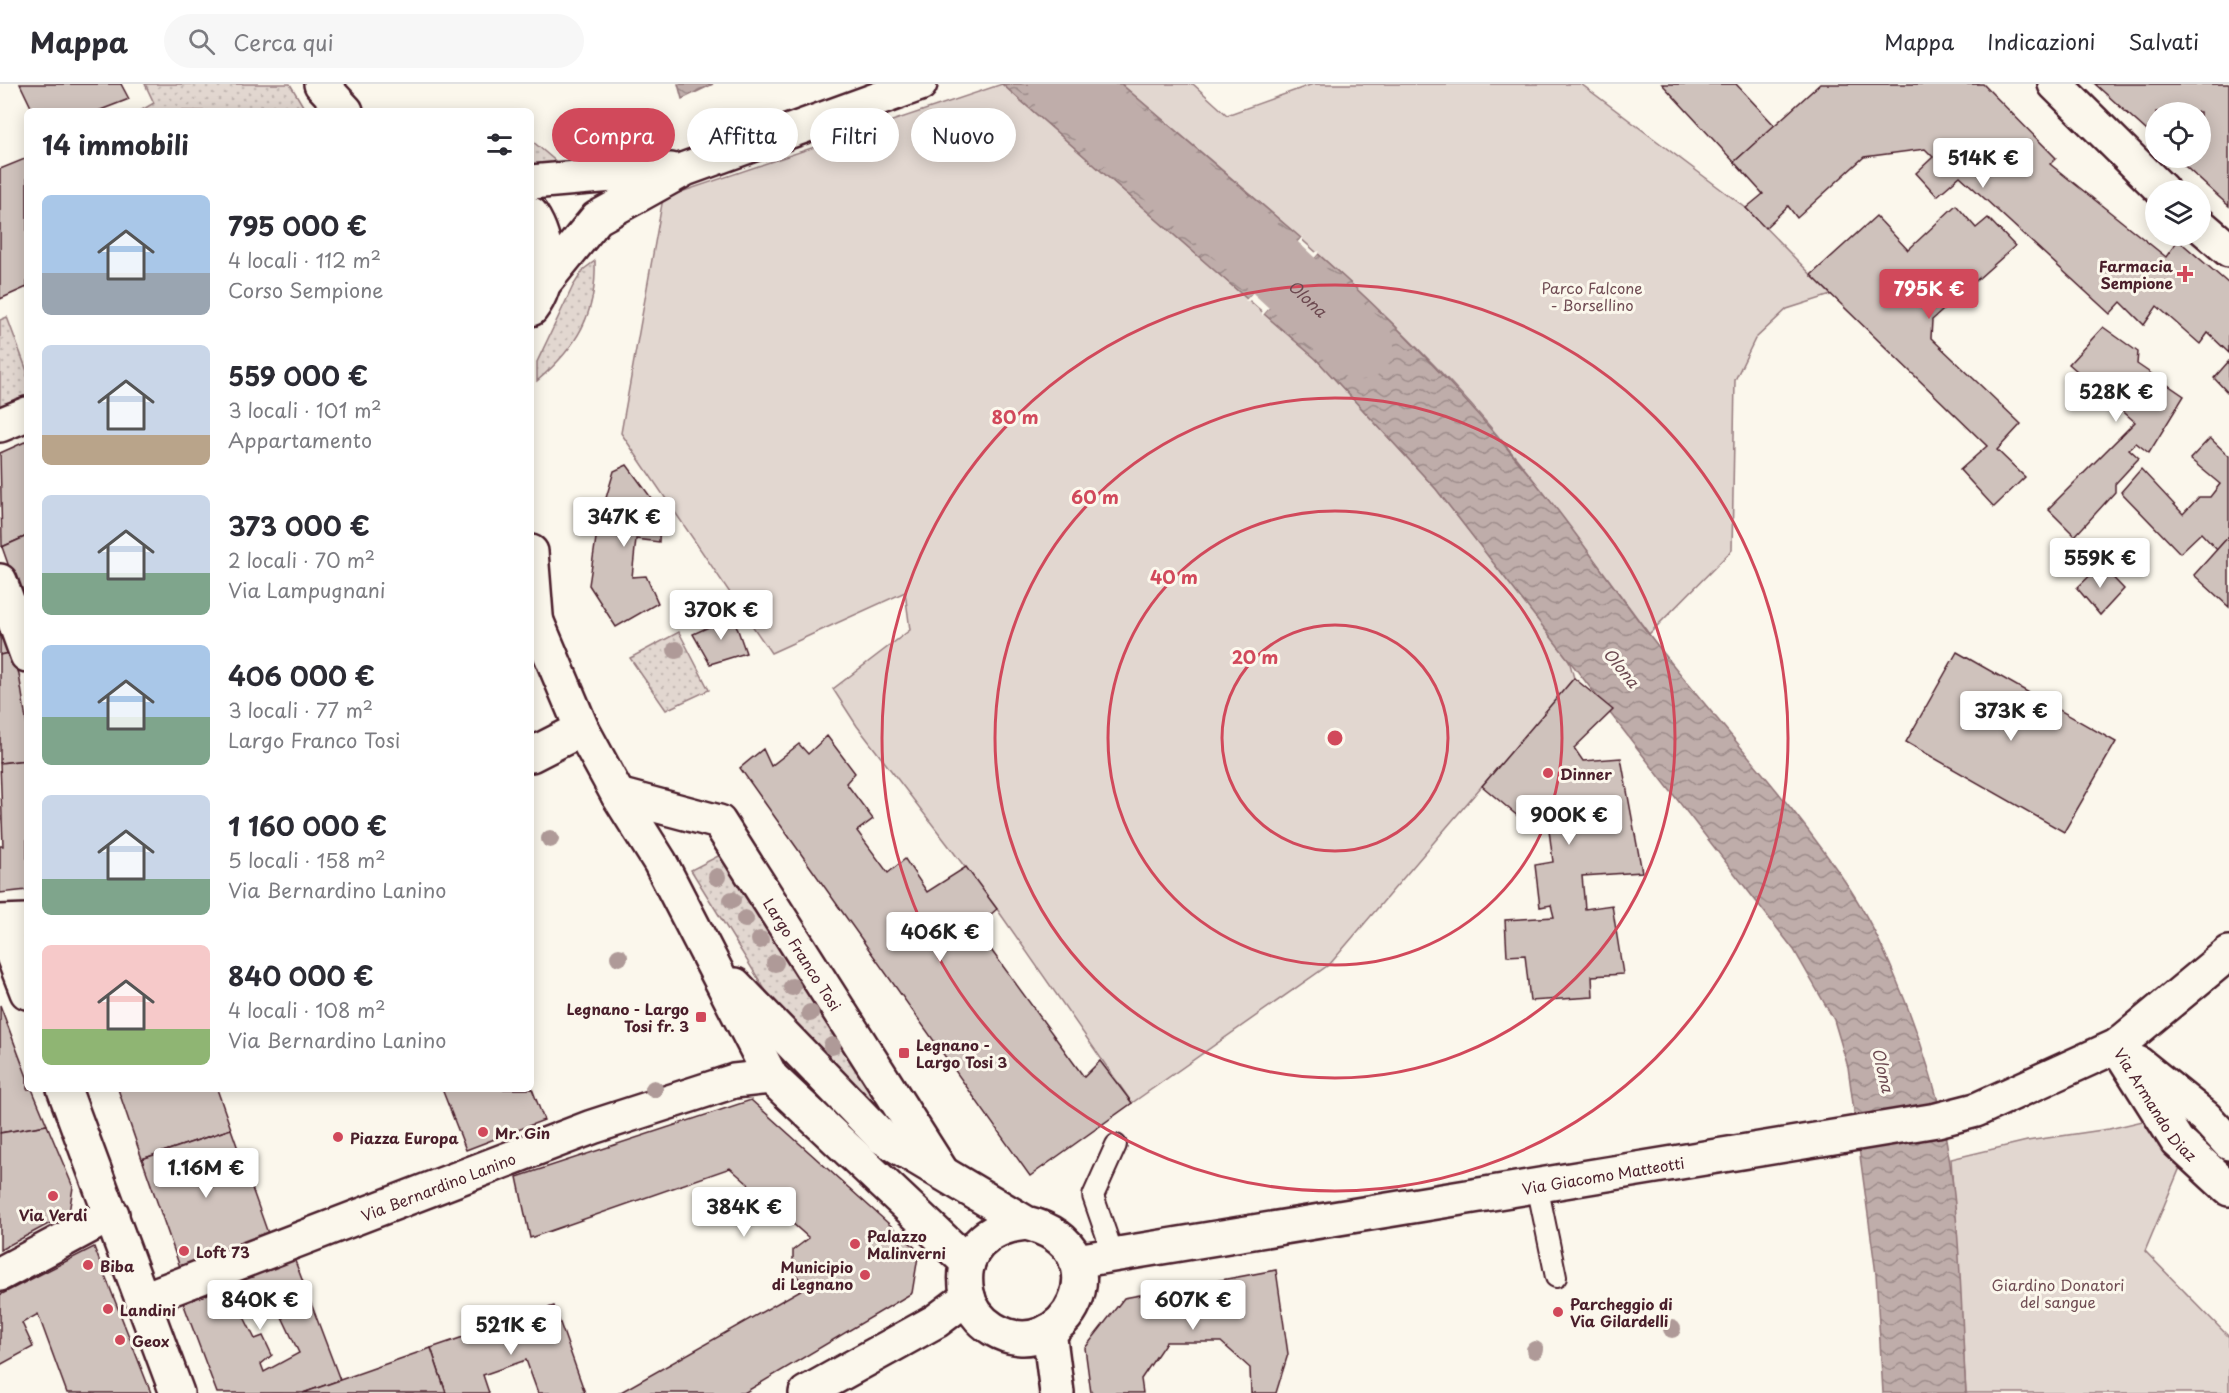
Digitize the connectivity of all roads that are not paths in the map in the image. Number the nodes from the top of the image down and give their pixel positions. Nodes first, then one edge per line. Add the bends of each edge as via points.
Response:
1 (305, 84) edge
2 (321, 84) edge
3 (920, 84) edge
4 (2055, 84) edge
5 (317, 108) edge
6 (343, 108) edge
7 (685, 169) junction
8 (2152, 180) edge
9 (534, 182) edge
10 (534, 218) edge
11 (2211, 234) edge
12 (2229, 250) edge
13 (537, 296) edge
14 (24, 415) edge
15 (0, 425) edge
16 (0, 581) edge
17 (534, 618) edge
18 (24, 647) edge
19 (582, 729) junction
20 (534, 753) edge
21 (618, 795) junction
22 (24, 921) edge
23 (0, 922) edge
24 (2229, 953) edge
25 (711, 960) junction
26 (24, 984) edge
27 (2116, 1046) junction
28 (771, 1077) junction
29 (65, 1092) edge
30 (2229, 1143) edge
31 (1116, 1145) dead end
32 (943, 1173) junction
33 (1537, 1185) junction
34 (2229, 1189) edge
35 (112, 1214) junction
36 (1026, 1223) junction
37 (1113, 1254) junction
38 (1076, 1261) junction
39 (968, 1263) junction
40 (0, 1274) edge
41 (1556, 1277) dead end
42 (968, 1297) junction
43 (144, 1299) junction
44 (1049, 1331) junction
45 (177, 1393) edge
46 (806, 1393) edge
47 (1058, 1393) edge

1 - 5 street
2 - 6 street
3 - 7 street
4 - 8 street
7 - 9 street
7 - 13 street via 597,218
10 - 13 street via 546,254
11 - 12 street
14 - 15 street
16 - 18 street
17 - 19 street, Largo Franco Tosi
19 - 20 street
19 - 21 street, Largo Franco Tosi
21 - 25 street, Largo Franco Tosi via 660,862
21 - 32 street, Largo Franco Tosi via 719,822
22 - 23 street
23 - 26 street
24 - 27 street, Via Giacomo Matteotti
25 - 28 street, Largo Franco Tosi
25 - 32 street, Largo Franco Tosi via 882,1137
27 - 30 street, Via Armando Diaz via 2205,1117
27 - 33 street, Via Giacomo Matteotti via 1976,1110
27 - 34 street, Via Armando Diaz via 2177,1141
28 - 39 street, Largo Franco Tosi
28 - 43 street, Via Bernardino Lanino via 734,1081 592,1127
29 - 35 street
31 - 37 lane via 1093,1196
32 - 36 street, Largo Franco Tosi
33 - 37 street, Via Giacomo Matteotti
33 - 41 lane
35 - 40 street
35 - 43 street
36 - 38 street, Largo Franco Tosi via 1044,1227 1060,1237
36 - 39 street via 1006,1225 990,1233 976,1246
37 - 38 street, Via Giacomo Matteotti
38 - 44 street via 1080,1277 1072,1309
39 - 42 street
42 - 44 street via 975,1312 1000,1333 1016,1337
42 - 46 street via 936,1321
43 - 45 street
44 - 47 street

